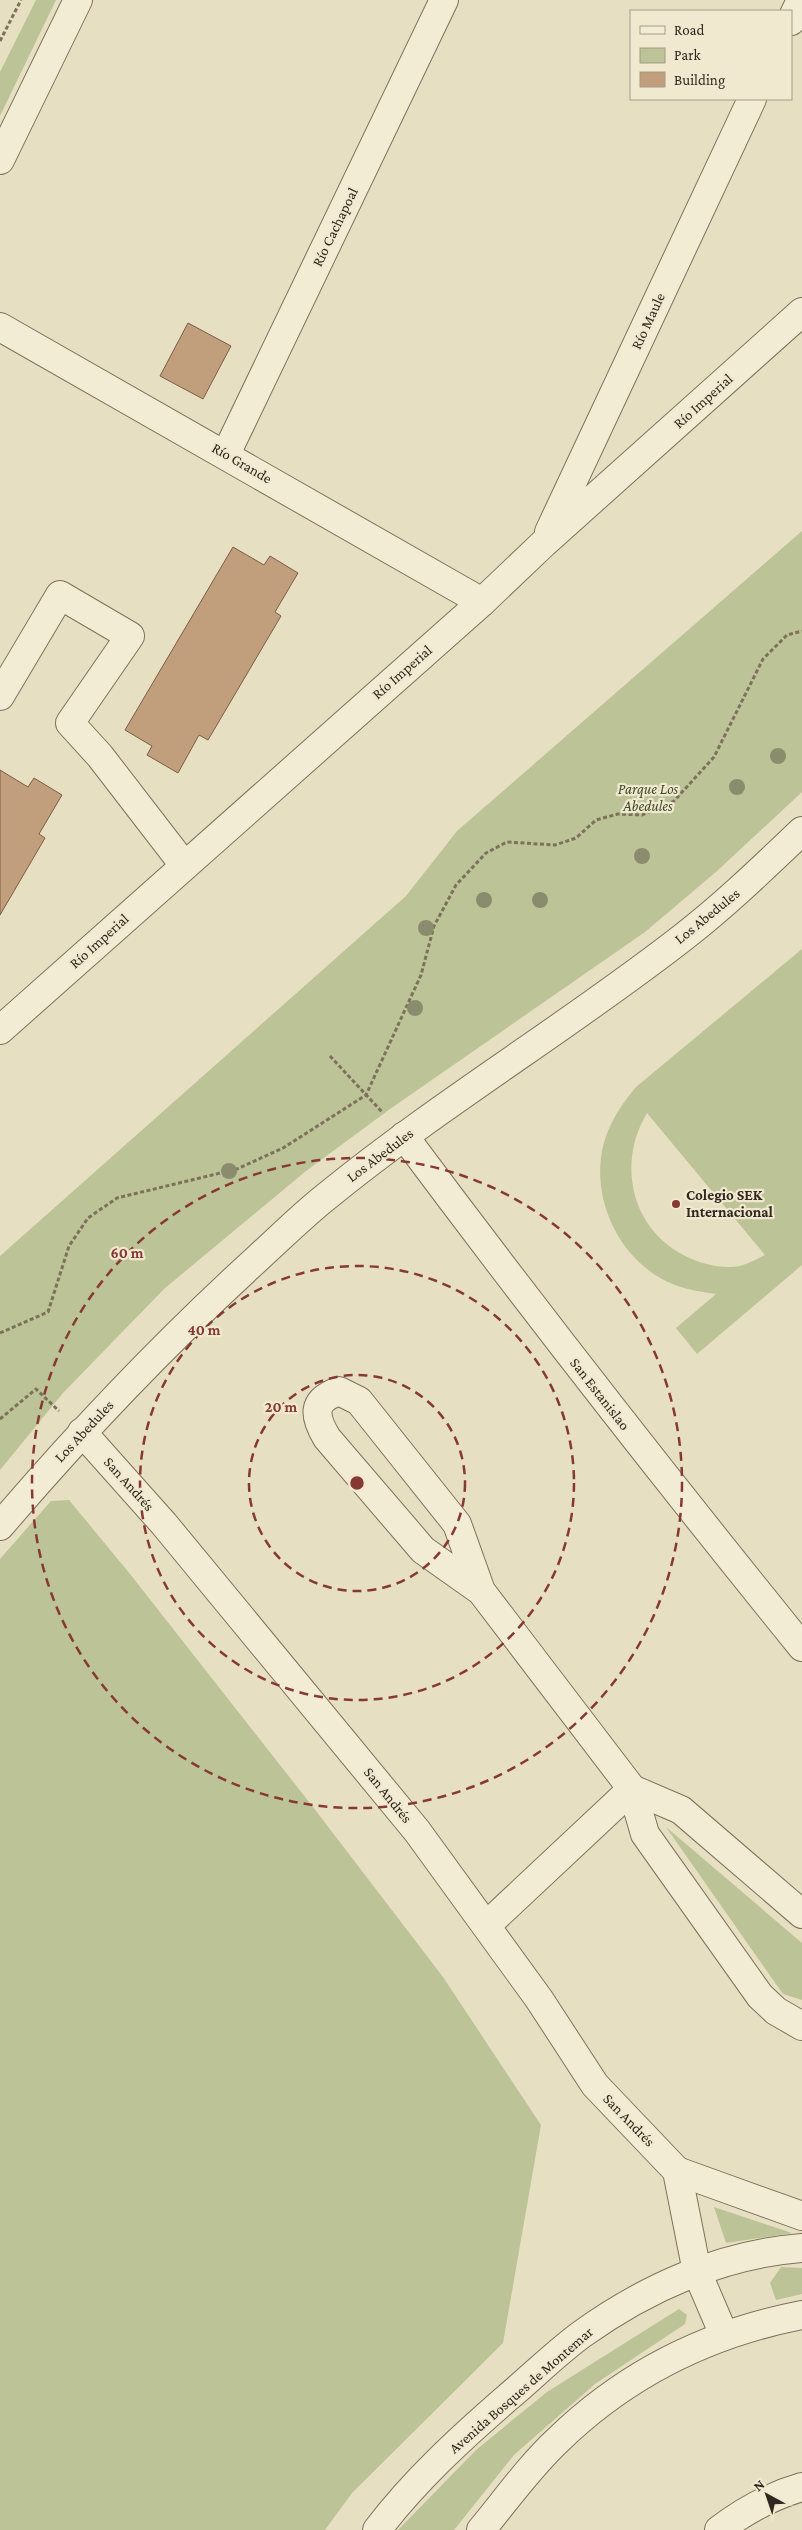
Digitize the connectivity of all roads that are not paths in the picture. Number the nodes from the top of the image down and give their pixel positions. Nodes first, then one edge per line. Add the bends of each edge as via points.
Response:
1 (78, 0) edge
2 (444, 0) edge
3 (801, 0) edge
4 (792, 20) edge
5 (752, 100) edge
6 (0, 160) edge
7 (802, 312) edge
8 (0, 327) edge
9 (226, 454) junction
10 (544, 543) junction
11 (482, 602) junction
12 (0, 696) edge
13 (802, 831) edge
14 (184, 865) junction
15 (0, 1030) edge
16 (404, 1136) junction
17 (82, 1432) junction
18 (0, 1526) edge
19 (481, 1591) junction
20 (802, 1647) edge
21 (632, 1789) junction
22 (802, 1914) edge
23 (486, 1925) junction
24 (802, 2026) edge
25 (677, 2171) junction
26 (802, 2216) edge
27 (802, 2248) edge
28 (697, 2272) junction
29 (802, 2315) edge
30 (724, 2335) junction
31 (802, 2487) edge
32 (376, 2530) edge
33 (481, 2530) edge
34 (719, 2530) edge

1 - 6 street
2 - 9 street, Río Cachapoal
3 - 4 street
5 - 10 street, Río Maule
7 - 10 street, Río Imperial
8 - 9 street, Río Grande
9 - 11 street, Río Grande
10 - 11 street, Río Imperial
11 - 14 street, Río Imperial
12 - 14 street via 60,595 130,636 70,723 100,756
13 - 16 street, Los Abedules via 740,890 687,934
14 - 15 street, Río Imperial
16 - 17 street, Los Abedules via 325,1197 205,1306
16 - 20 street, San Estanislao via 490,1253
17 - 18 street, Los Abedules
17 - 23 street, San Andrés via 164,1524 314,1705 418,1832
19 - 19 street via 457,1524 446,1509 359,1401 339,1391 329,1394 317,1410 318,1422 327,1438 423,1550
19 - 21 street
21 - 22 street via 681,1810
21 - 23 street
21 - 24 street via 645,1834 746,1976 776,2011
23 - 25 street, San Andrés via 595,2085
25 - 26 street, San Andrés
25 - 28 street
27 - 28 street, Avenida Bosques de Montemar via 742,2258
28 - 30 street
28 - 32 street, Avenida Bosques de Montemar via 648,2293 581,2335 473,2427 393,2508
29 - 30 street
30 - 33 street via 657,2366 588,2413 529,2471
31 - 34 street via 772,2497

